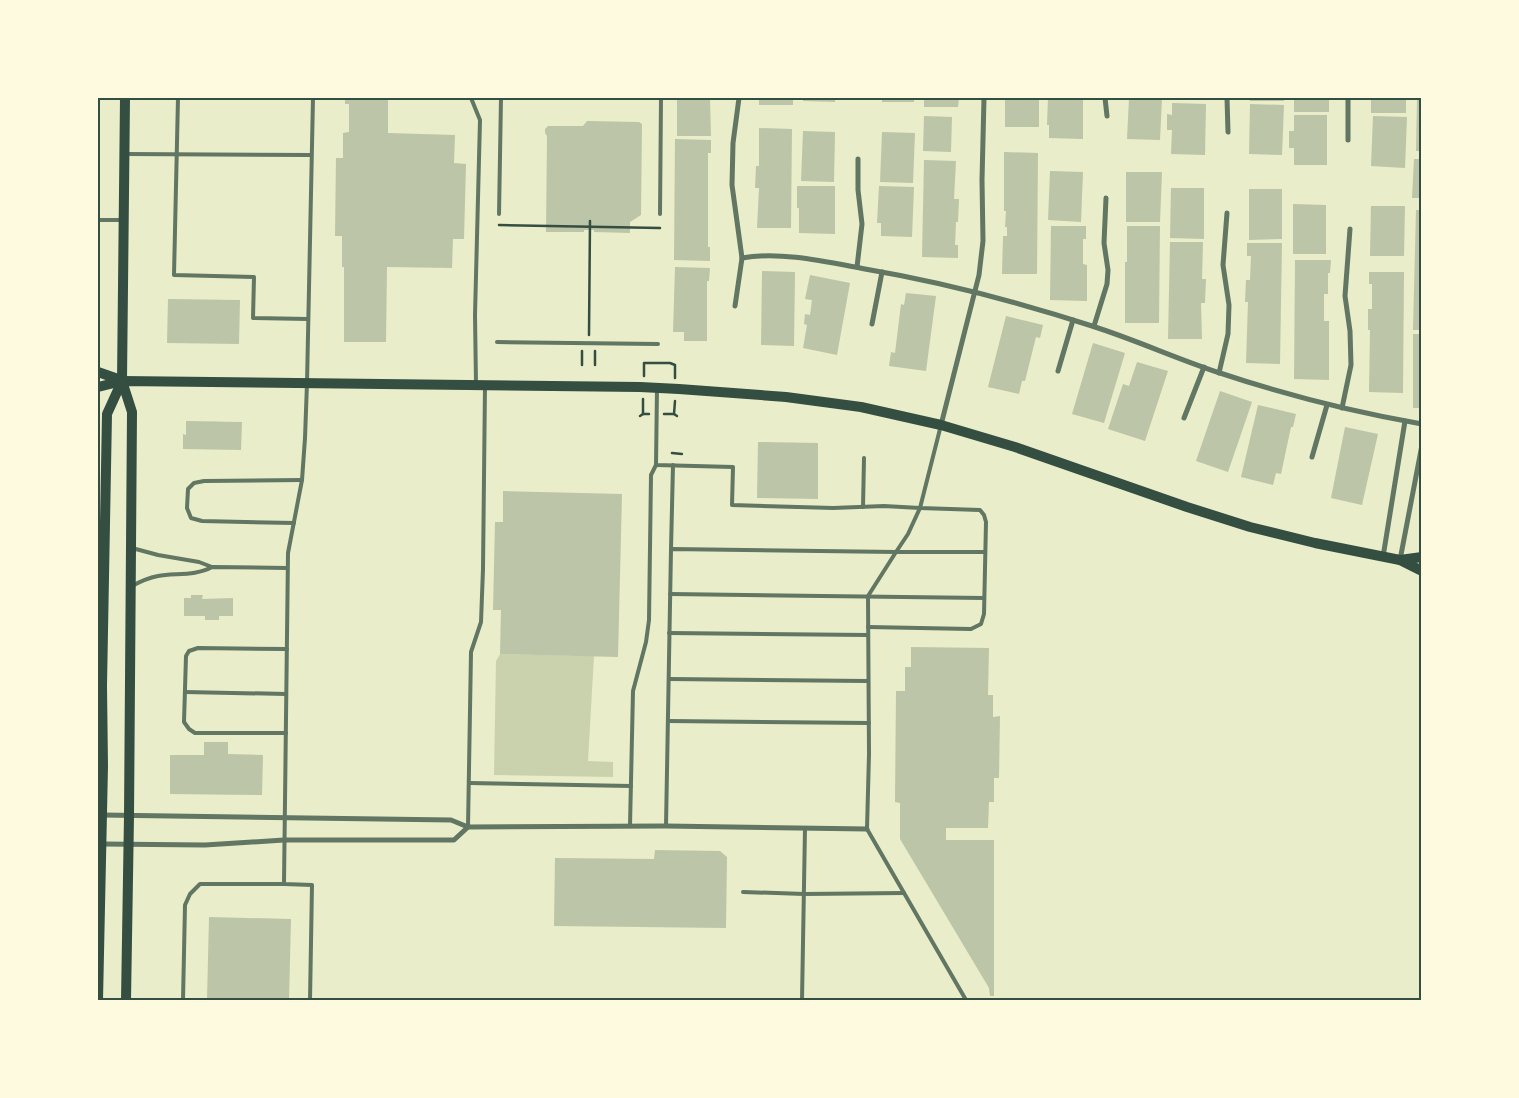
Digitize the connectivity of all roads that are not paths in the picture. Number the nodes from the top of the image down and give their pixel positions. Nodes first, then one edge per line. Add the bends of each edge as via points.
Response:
1 (125, 98) edge
2 (178, 98) edge
3 (312, 98) edge
4 (471, 98) edge
5 (501, 98) edge
6 (662, 98) edge
7 (739, 98) edge
8 (984, 98) edge
9 (1105, 98) edge
10 (1227, 98) edge
11 (1348, 98) edge
12 (1107, 116) dead end
13 (1228, 132) dead end
14 (1348, 140) dead end
15 (124, 154) junction
16 (177, 154) junction
17 (311, 155) junction
18 (858, 159) dead end
19 (1106, 198) dead end
20 (1228, 213) dead end
21 (499, 214) dead end
22 (660, 214) dead end
23 (98, 220) edge
24 (124, 220) junction
25 (1350, 229) dead end
26 (742, 258) junction
27 (858, 268) junction
28 (882, 272) junction
29 (974, 292) junction
30 (736, 306) dead end
31 (308, 319) junction
32 (1073, 320) junction
33 (872, 324) dead end
34 (1094, 326) junction
35 (496, 342) dead end
36 (658, 344) dead end
37 (1204, 367) junction
38 (1058, 371) dead end
39 (98, 372) edge
40 (1219, 373) junction
41 (122, 381) junction
42 (307, 383) junction
43 (481, 385) junction
44 (98, 387) edge
45 (658, 388) junction
46 (1327, 405) junction
47 (1342, 408) junction
48 (1184, 418) dead end
49 (1405, 421) junction
50 (1422, 424) edge
51 (941, 426) junction
52 (1422, 445) edge
53 (1312, 457) dead end
54 (864, 458) dead end
55 (656, 464) junction
56 (673, 465) junction
57 (302, 480) junction
58 (863, 507) junction
59 (920, 508) junction
60 (294, 524) junction
61 (101, 526) edge
62 (130, 547) junction
63 (671, 549) junction
64 (896, 552) junction
65 (986, 552) junction
66 (1383, 557) junction
67 (1422, 557) edge
68 (1400, 560) junction
69 (212, 567) junction
70 (287, 568) junction
71 (1422, 570) edge
72 (130, 587) junction
73 (670, 594) junction
74 (868, 596) junction
75 (984, 598) junction
76 (868, 627) junction
77 (669, 634) junction
78 (868, 635) junction
79 (287, 648) junction
80 (669, 679) junction
81 (868, 681) junction
82 (100, 686) edge
83 (185, 692) junction
84 (286, 694) junction
85 (668, 721) junction
86 (869, 722) junction
87 (286, 733) junction
88 (469, 783) junction
89 (631, 786) junction
90 (100, 798) edge
91 (102, 815) junction
92 (130, 816) junction
93 (285, 818) junction
94 (630, 826) junction
95 (666, 826) junction
96 (468, 827) junction
97 (805, 828) junction
98 (867, 829) junction
99 (284, 840) junction
100 (101, 844) junction
101 (129, 845) junction
102 (284, 884) junction
103 (743, 892) dead end
104 (904, 893) junction
105 (804, 894) junction
106 (98, 1000) edge
107 (126, 1000) edge
108 (183, 1000) edge
109 (310, 1000) edge
110 (802, 1000) edge
111 (966, 1000) edge

1 - 15 main road
2 - 16 lane
3 - 17 lane
4 - 43 lane via 480,120 475,315
5 - 21 lane
6 - 22 lane
7 - 26 street via 732,185
8 - 29 street via 983,241
9 - 12 street
10 - 13 street
11 - 14 street
15 - 16 lane
15 - 24 main road
16 - 17 lane
16 - 31 lane via 174,275 254,276 253,318
17 - 31 lane
18 - 27 street via 862,224
19 - 34 street via 1104,243 1107,284
20 - 40 street via 1223,265 1229,305 1228,334
23 - 24 lane
24 - 41 main road
25 - 47 street via 1345,296 1351,365
26 - 27 street via 774,256
26 - 30 street
27 - 28 street
28 - 29 street
28 - 33 street
29 - 32 street
29 - 51 street
31 - 42 lane
32 - 34 street
32 - 38 street
34 - 37 street
35 - 36 lane
37 - 40 street
37 - 48 street
39 - 41 main road
40 - 46 street
41 - 42 main road
41 - 44 main road
41 - 61 main road via 107,414
41 - 62 main road via 132,412
42 - 43 main road
42 - 57 lane
43 - 45 main road
43 - 88 lane via 481,622 471,652
45 - 51 main road via 786,397 861,407
45 - 55 lane
46 - 47 street
46 - 53 street
47 - 49 street
49 - 50 street
49 - 66 street
51 - 59 lane
51 - 66 main road via 1016,447 1250,527
52 - 68 street
54 - 58 lane
55 - 56 lane
55 - 89 lane via 651,475 649,620 633,691
56 - 58 lane via 733,467 732,505
56 - 63 lane
57 - 60 lane
57 - 60 lane via 204,481 194,483 188,489 187,508 191,518
58 - 59 lane
59 - 64 lane
59 - 65 lane via 980,510 986,522
60 - 70 lane
61 - 82 main road
62 - 69 lane
62 - 72 main road
63 - 64 lane
63 - 73 lane
64 - 65 lane
64 - 74 lane
65 - 75 lane
66 - 68 main road
67 - 68 main road
68 - 71 main road
69 - 70 lane
69 - 72 lane via 145,579
70 - 79 lane
72 - 92 main road
73 - 74 lane
73 - 77 lane
74 - 75 lane
74 - 76 lane
75 - 76 lane via 980,624 971,629
76 - 78 lane
77 - 78 lane
77 - 80 lane
78 - 81 lane
79 - 83 lane via 198,648 189,651 186,656
79 - 84 lane
80 - 81 lane
80 - 85 lane
81 - 86 lane
82 - 90 main road
83 - 84 lane
83 - 87 lane via 184,722 195,732
84 - 87 lane
85 - 86 lane
85 - 95 lane
86 - 98 lane
87 - 93 lane
88 - 89 lane
88 - 96 lane
89 - 94 lane
90 - 91 main road
91 - 92 street
91 - 100 main road
92 - 93 street
92 - 101 main road
93 - 96 street via 451,820
93 - 99 lane
94 - 95 street
94 - 96 street
95 - 97 street
96 - 99 street via 454,840
97 - 98 street
97 - 105 lane
98 - 104 lane
99 - 101 street
99 - 102 lane
100 - 101 street
100 - 106 main road
101 - 107 main road
102 - 108 lane via 200,884 190,894 185,905
102 - 109 lane via 312,885
103 - 105 lane
104 - 105 lane
104 - 111 lane
105 - 110 lane

